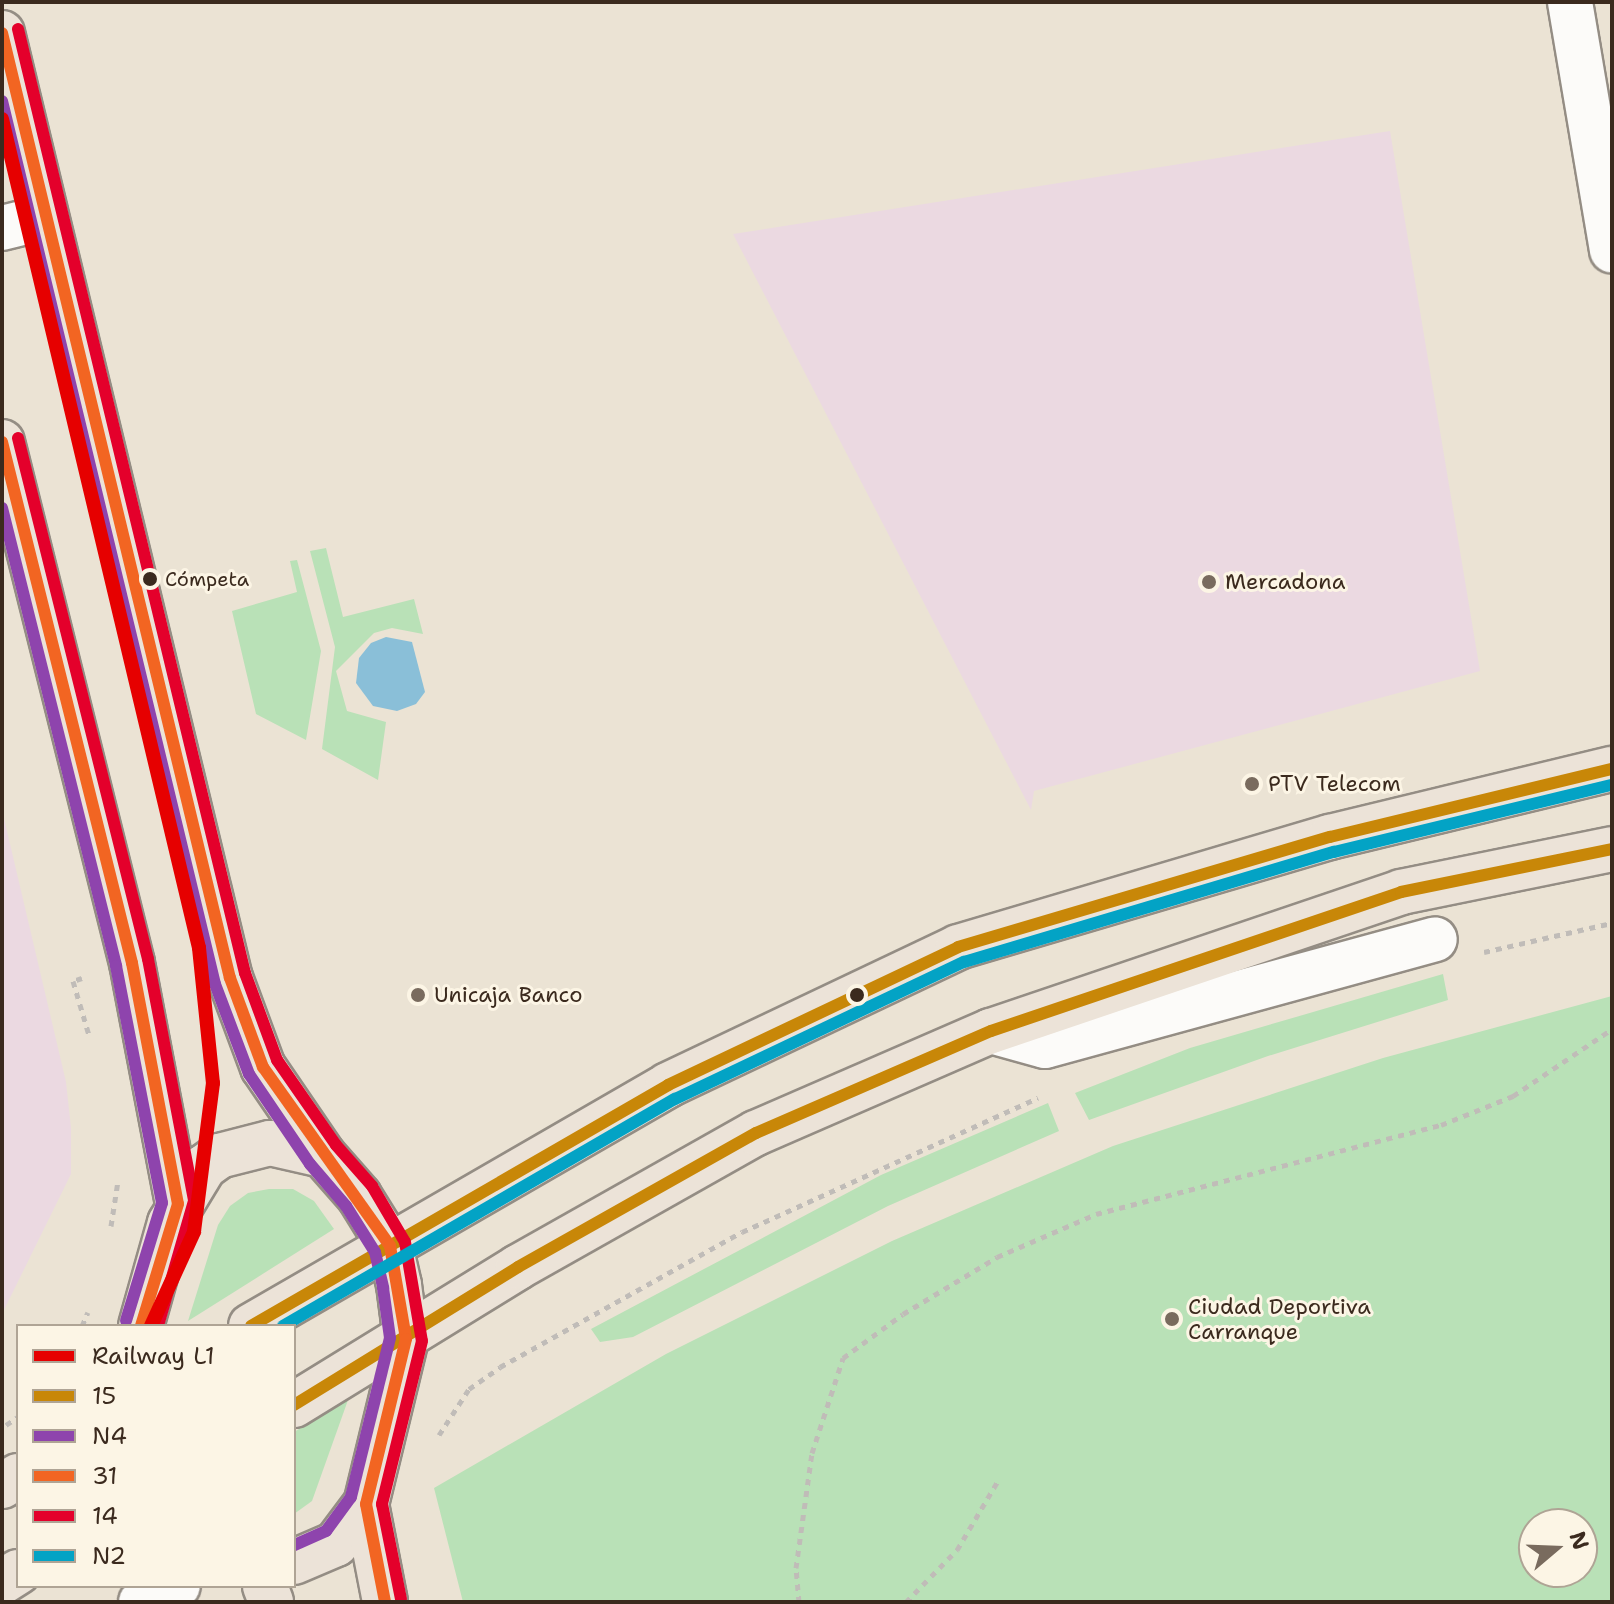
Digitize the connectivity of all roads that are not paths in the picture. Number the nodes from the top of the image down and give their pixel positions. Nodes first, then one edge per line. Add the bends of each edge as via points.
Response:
1 (1570, 2) edge
2 (2, 33) edge
3 (46, 217) junction
4 (2, 228) edge
5 (1612, 250) edge
6 (2, 442) edge
7 (1612, 769) edge
8 (1612, 849) edge
9 (1453, 947) road end
10 (991, 1031) junction
11 (323, 1155) junction
12 (178, 1204) junction
13 (390, 1246) junction
14 (142, 1324) edge
15 (254, 1324) edge
16 (406, 1339) junction
17 (296, 1404) edge
18 (366, 1504) junction
19 (296, 1561) edge
20 (173, 1588) edge
21 (141, 1602) edge
22 (385, 1602) edge

1 - 5 street
2 - 3 main road
3 - 4 street
3 - 11 main road via 230,978 263,1067
6 - 12 main road via 132,963
7 - 13 main road via 1330,837 958,947 668,1085
8 - 10 main road via 1401,892
9 - 10 street via 1045,1046
10 - 16 main road via 756,1133 518,1267
11 - 12 main road via 270,1143 219,1156 204,1167
11 - 13 main road via 359,1196
12 - 14 main road
13 - 15 main road
13 - 16 main road
16 - 17 main road
16 - 18 main road
18 - 19 main road via 336,1544
18 - 22 main road
20 - 21 street

